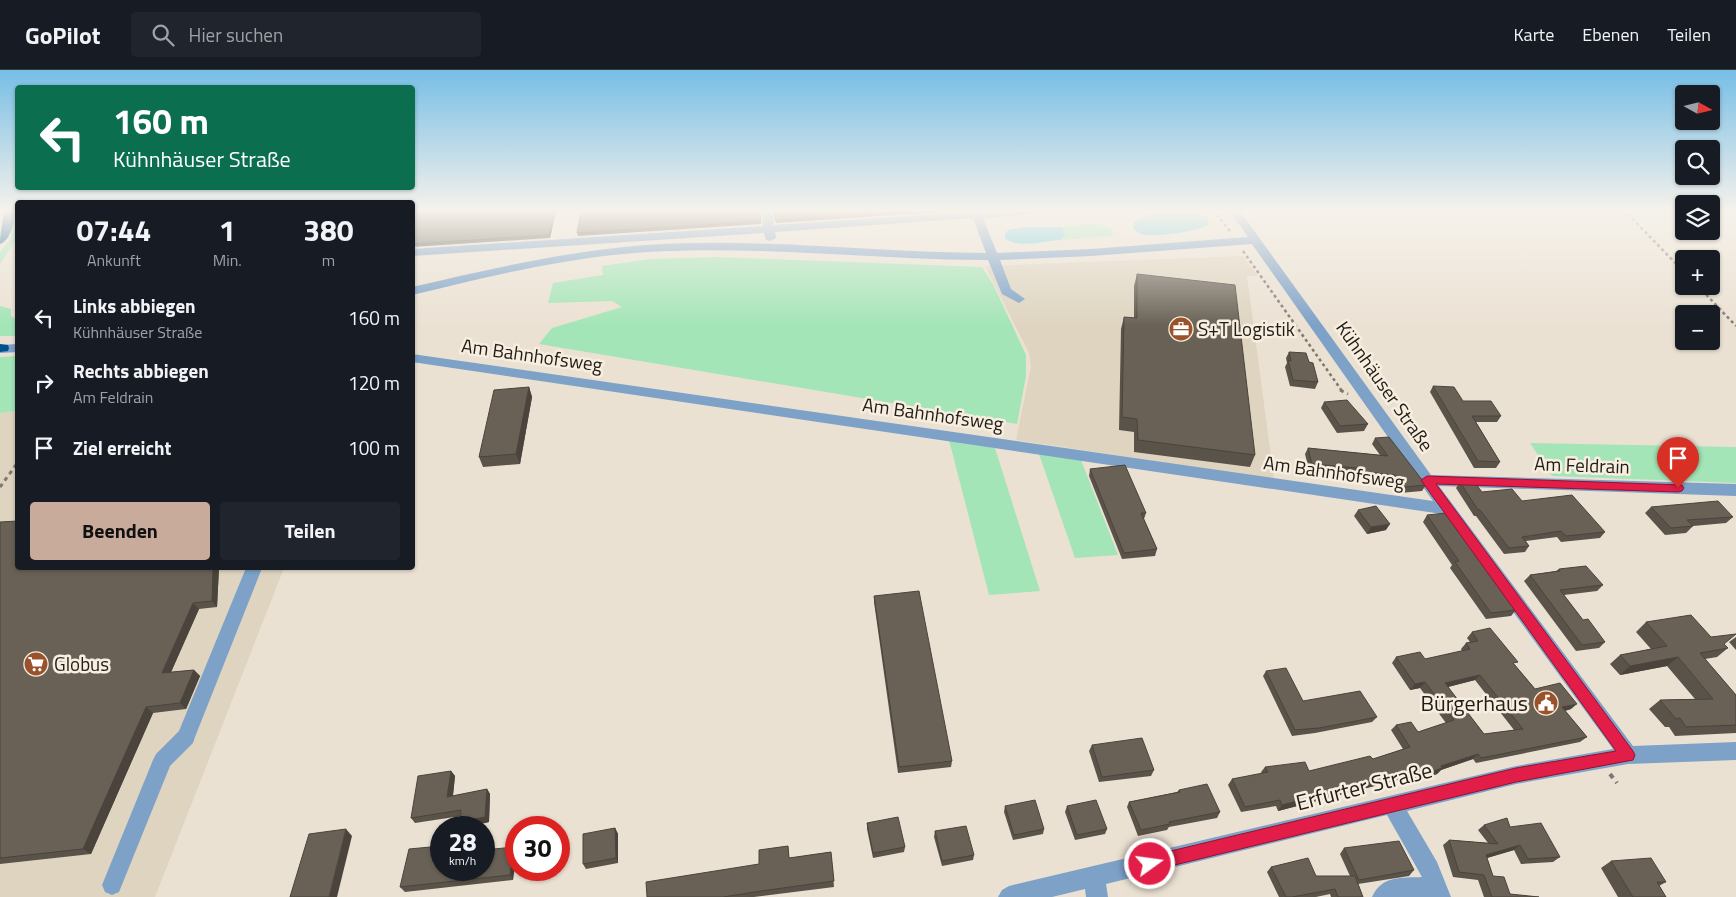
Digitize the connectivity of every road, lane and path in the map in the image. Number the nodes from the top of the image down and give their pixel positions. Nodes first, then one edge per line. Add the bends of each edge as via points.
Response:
1 (478, 249) edge
2 (660, 249) edge
3 (751, 249) edge
4 (769, 249) joint
5 (989, 249) edge
6 (1146, 249) edge
7 (1262, 249) edge
8 (1661, 249) edge
9 (415, 253) edge
10 (1246, 254) dead end
11 (992, 257) junction
12 (1675, 263) edge
13 (415, 290) edge
14 (1707, 295) edge
15 (1019, 299) dead end
16 (1736, 326) edge
17 (1, 348) edge
18 (15, 348) edge
19 (415, 358) edge
20 (1332, 377) dead end
21 (15, 466) edge
22 (1427, 480) junction
23 (0, 487) edge
24 (1736, 490) edge
25 (1447, 509) junction
26 (253, 570) edge
27 (1736, 751) edge
28 (1628, 755) junction
29 (1392, 804) junction
30 (112, 885) dead end
31 (1096, 887) edge
32 (1438, 892) edge
33 (1009, 897) edge
34 (1383, 897) edge

1 - 9 street
2 - 13 street via 595,254 520,266
3 - 4 street
4 - 11 street
5 - 11 street
6 - 11 street
7 - 22 street, Kühnhäuser Straße
8 - 12 path
10 - 20 path
11 - 15 street via 1006,291
14 - 16 path
17 - 18 street
19 - 25 street, Am Bahnhofsweg
21 - 23 path
22 - 24 street, Am Feldrain
22 - 25 street, Kühnhäuser Straße
25 - 28 street, Kühnhäuser Straße via 1540,645
26 - 30 street via 186,737 163,760
27 - 28 street, Erfurter Straße
28 - 29 street, Erfurter Straße via 1516,775
29 - 31 street, Erfurter Straße
29 - 32 street via 1430,869
31 - 33 street, Erfurter Straße
32 - 34 street via 1391,889

